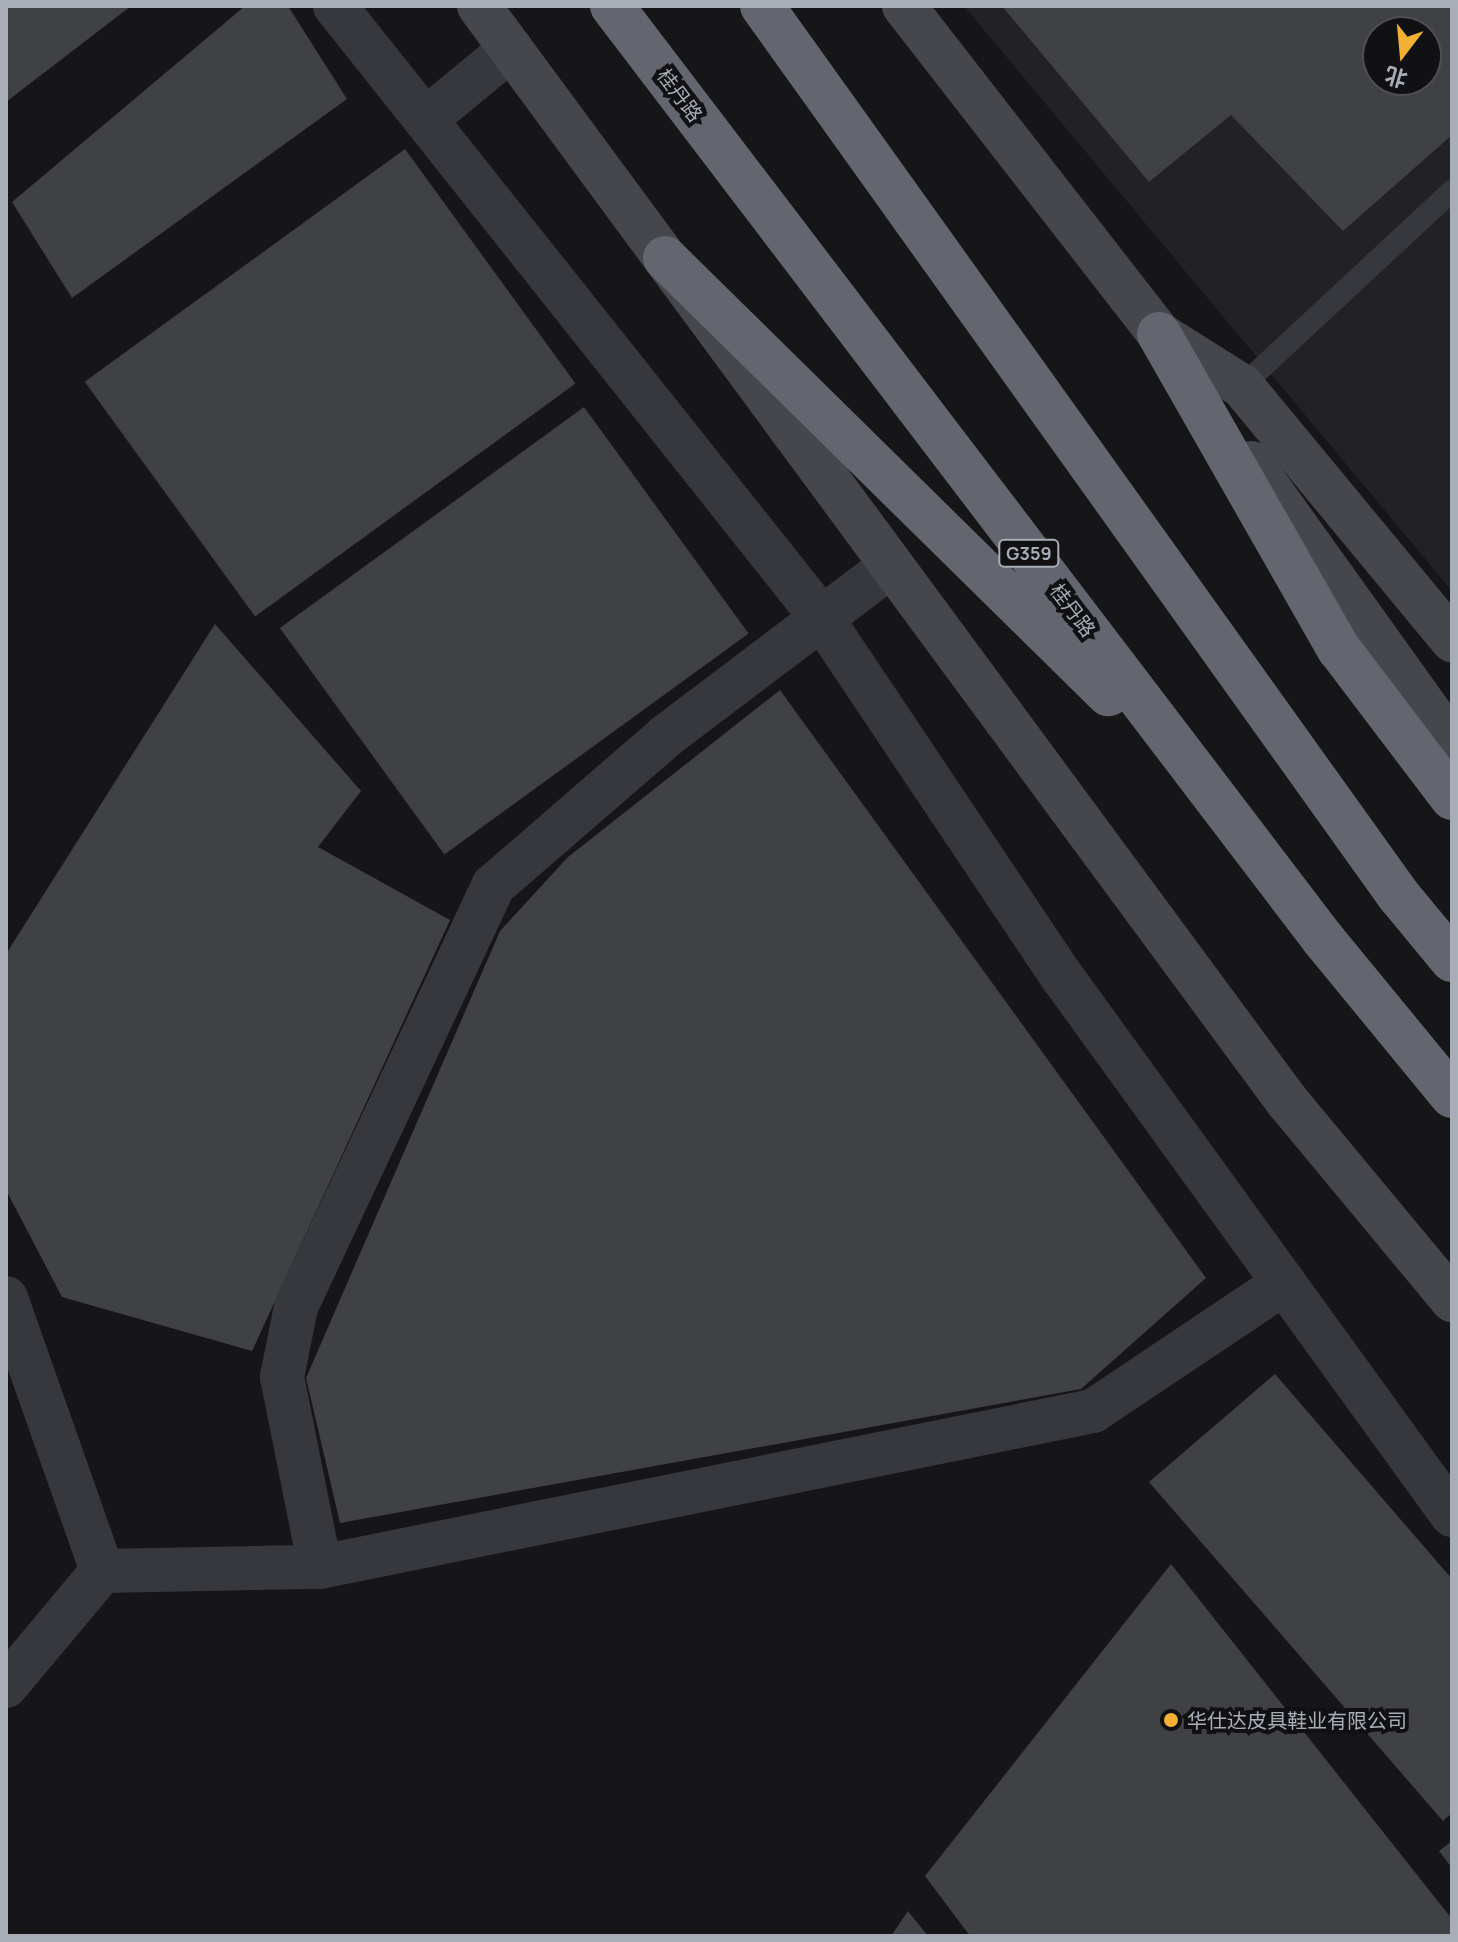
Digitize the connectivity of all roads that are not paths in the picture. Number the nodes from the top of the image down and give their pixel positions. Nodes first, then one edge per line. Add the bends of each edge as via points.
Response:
1 (335, 6) edge
2 (479, 6) edge
3 (612, 6) edge
4 (762, 6) edge
5 (904, 6) edge
6 (511, 49) junction
7 (426, 119) junction
8 (1452, 191) edge
9 (665, 258) junction
10 (1159, 334) junction
11 (1242, 386) junction
12 (891, 566) junction
13 (821, 617) junction
14 (1452, 640) edge
15 (1452, 744) edge
16 (1452, 798) edge
17 (1225, 811) junction
18 (1452, 960) edge
19 (1452, 1096) edge
20 (1284, 1283) junction
21 (6, 1298) edge
22 (1452, 1300) edge
23 (1452, 1515) edge
24 (320, 1567) junction
25 (102, 1571) junction
26 (6, 1686) edge

1 - 7 street
2 - 6 main road
3 - 17 highway, 桂丹路 / G359
4 - 18 highway via 1399,896
5 - 10 main road
6 - 7 street
6 - 9 main road
7 - 13 street
8 - 11 lane
9 - 12 main road
9 - 17 highway
10 - 11 main road
10 - 15 main road
10 - 16 highway via 1339,649
11 - 14 main road
12 - 13 street
12 - 22 main road via 1287,1101
13 - 20 street via 1063,978
13 - 24 street via 666,736 493,886 296,1307 282,1377
17 - 19 highway, 桂丹路 / G359
20 - 23 street
20 - 24 street via 1093,1411
21 - 25 street
24 - 25 street
25 - 26 street

